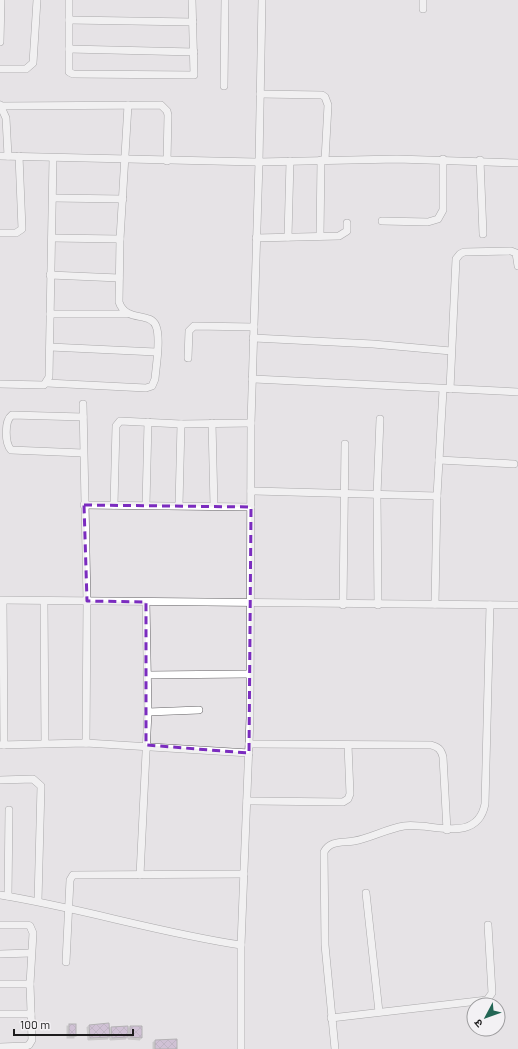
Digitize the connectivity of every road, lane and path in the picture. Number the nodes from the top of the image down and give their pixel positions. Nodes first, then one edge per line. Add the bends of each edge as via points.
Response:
1 (1, 0) edge
2 (37, 0) edge
3 (69, 0) edge
4 (192, 0) edge
5 (225, 0) edge
6 (262, 0) edge
7 (423, 0) edge
8 (0, 6) edge
9 (423, 9) dead end
10 (69, 20) junction
11 (193, 22) junction
12 (0, 33) edge
13 (0, 42) edge
14 (69, 49) junction
15 (194, 52) junction
16 (0, 69) edge
17 (224, 86) dead end
18 (260, 94) junction
19 (128, 105) junction
20 (0, 106) edge
21 (0, 156) edge
22 (8, 156) junction
23 (19, 156) junction
24 (53, 158) junction
25 (443, 159) junction
26 (126, 160) junction
27 (167, 160) junction
28 (323, 160) junction
29 (480, 160) junction
30 (290, 161) junction
31 (259, 162) junction
32 (518, 162) edge
33 (53, 198) junction
34 (123, 199) junction
35 (382, 221) dead end
36 (347, 223) dead end
37 (0, 233) edge
38 (483, 234) dead end
39 (320, 236) junction
40 (288, 237) junction
41 (52, 238) junction
42 (256, 238) junction
43 (120, 239) junction
44 (518, 266) edge
45 (50, 275) junction
46 (120, 278) junction
47 (50, 314) junction
48 (127, 314) junction
49 (254, 327) junction
50 (253, 338) junction
51 (50, 347) junction
52 (451, 351) junction
53 (156, 352) junction
54 (188, 358) dead end
55 (252, 379) junction
56 (46, 383) junction
57 (0, 384) edge
58 (446, 389) junction
59 (518, 392) edge
60 (83, 404) dead end
61 (83, 417) junction
62 (380, 419) dead end
63 (148, 422) junction
64 (212, 423) junction
65 (250, 423) junction
66 (181, 424) junction
67 (345, 444) dead end
68 (83, 453) junction
69 (439, 460) junction
70 (514, 464) dead end
71 (251, 491) junction
72 (343, 493) junction
73 (377, 495) junction
74 (437, 496) junction
75 (84, 505) junction
76 (114, 505) junction
77 (146, 505) junction
78 (179, 505) junction
79 (214, 506) junction
80 (251, 507) junction
81 (1, 600) edge
82 (44, 601) junction
83 (87, 601) junction
84 (146, 602) junction
85 (250, 604) junction
86 (435, 604) junction
87 (343, 605) junction
88 (378, 605) junction
89 (490, 605) junction
90 (518, 605) edge
91 (249, 674) junction
92 (148, 675) junction
93 (199, 710) dead end
94 (148, 712) junction
95 (45, 743) junction
96 (86, 743) junction
97 (249, 744) junction
98 (2, 745) edge
99 (146, 745) junction
100 (348, 745) junction
101 (249, 753) junction
102 (0, 780) edge
103 (247, 801) junction
104 (9, 810) dead end
105 (447, 830) junction
106 (244, 874) junction
107 (140, 875) junction
108 (366, 894) dead end
109 (4, 895) edge
110 (38, 901) junction
111 (68, 910) junction
112 (0, 925) edge
113 (488, 925) dead end
114 (241, 945) junction
115 (31, 953) junction
116 (0, 954) edge
117 (66, 962) dead end
118 (0, 984) edge
119 (30, 984) junction
120 (379, 1012) junction
121 (0, 1014) edge
122 (31, 1014) junction
123 (331, 1018) junction
124 (0, 1047) edge
125 (241, 1049) edge
126 (335, 1049) edge

1 - 8 street
2 - 16 street via 33,63 26,69
3 - 10 street
4 - 11 street
5 - 17 street
6 - 18 street
7 - 9 street
8 - 12 street
10 - 11 street
10 - 14 street
11 - 15 street
12 - 13 street
14 - 15 street
14 - 15 street via 69,72 74,74 194,75
18 - 28 street via 325,97 328,105
18 - 31 street
19 - 20 street
19 - 26 street
19 - 27 street via 157,104 164,107 168,115
20 - 22 street via 7,124
21 - 22 street
22 - 23 street
23 - 24 street
23 - 37 street via 22,229 16,233
24 - 26 street
24 - 33 street
25 - 28 street
25 - 29 street
25 - 35 street via 443,210 438,219 428,222
26 - 27 street
26 - 34 street
27 - 31 street
28 - 30 street
28 - 39 street
29 - 32 street
29 - 38 street
30 - 31 street
30 - 40 street
31 - 42 street
33 - 34 street
33 - 41 street
34 - 43 street
36 - 39 street via 347,231 342,235
39 - 40 street
40 - 42 street
41 - 43 street
41 - 45 street
42 - 49 street
43 - 46 street
44 - 52 street via 516,253 511,251 464,252 458,256 455,264
45 - 46 street
45 - 47 street
46 - 48 street via 120,302
47 - 48 street
47 - 51 street
48 - 53 street via 155,324
49 - 50 street
49 - 54 street via 194,326 189,331
50 - 52 street
50 - 55 street
51 - 53 street
51 - 56 street via 49,377
52 - 58 street
53 - 56 street via 155,379 150,387
55 - 58 street
55 - 65 street
56 - 57 street via 41,386
58 - 59 street
58 - 69 street
60 - 61 street
61 - 68 street
61 - 68 street via 12,415 7,422 8,445 11,450
62 - 73 street
63 - 66 street
63 - 76 street via 122,421 116,426
63 - 77 street
64 - 65 street
64 - 66 street
64 - 79 street
65 - 71 street
66 - 78 street
67 - 72 street
68 - 75 street
69 - 70 street
69 - 74 street
71 - 72 street
71 - 80 street
72 - 73 street
72 - 87 street
73 - 74 street
73 - 88 street
74 - 86 street
75 - 76 street
75 - 83 street
76 - 77 street
77 - 78 street
78 - 79 street
79 - 80 street
80 - 85 street
81 - 82 street
81 - 98 street
82 - 83 street
82 - 95 street
83 - 84 street
83 - 96 street
84 - 85 street
84 - 92 street
85 - 87 street
85 - 91 street
86 - 88 street
86 - 89 street
87 - 88 street
89 - 90 street
89 - 105 street via 484,813 469,825
91 - 92 street
91 - 97 street
92 - 94 street
93 - 94 street
94 - 99 street
95 - 96 street
95 - 98 street
96 - 99 street
97 - 100 street
97 - 101 street
99 - 101 street
99 - 107 street
100 - 103 street via 350,794 346,801
100 - 105 street via 431,744 441,750
101 - 103 street
102 - 110 street via 34,779 41,786
103 - 106 street
104 - 109 street
105 - 123 street via 406,826 355,841 332,844 326,848 323,856 325,945
106 - 107 street
106 - 114 street
107 - 111 street via 73,876 70,880
108 - 120 street
109 - 110 street
110 - 111 street
111 - 114 street via 191,937
111 - 117 street
112 - 115 street via 30,926 33,933
113 - 120 street via 492,993 487,1000
114 - 125 street
115 - 116 street
115 - 119 street
118 - 119 street
119 - 122 street
120 - 123 street
121 - 122 street
122 - 124 street via 32,1040 29,1045
123 - 126 street

